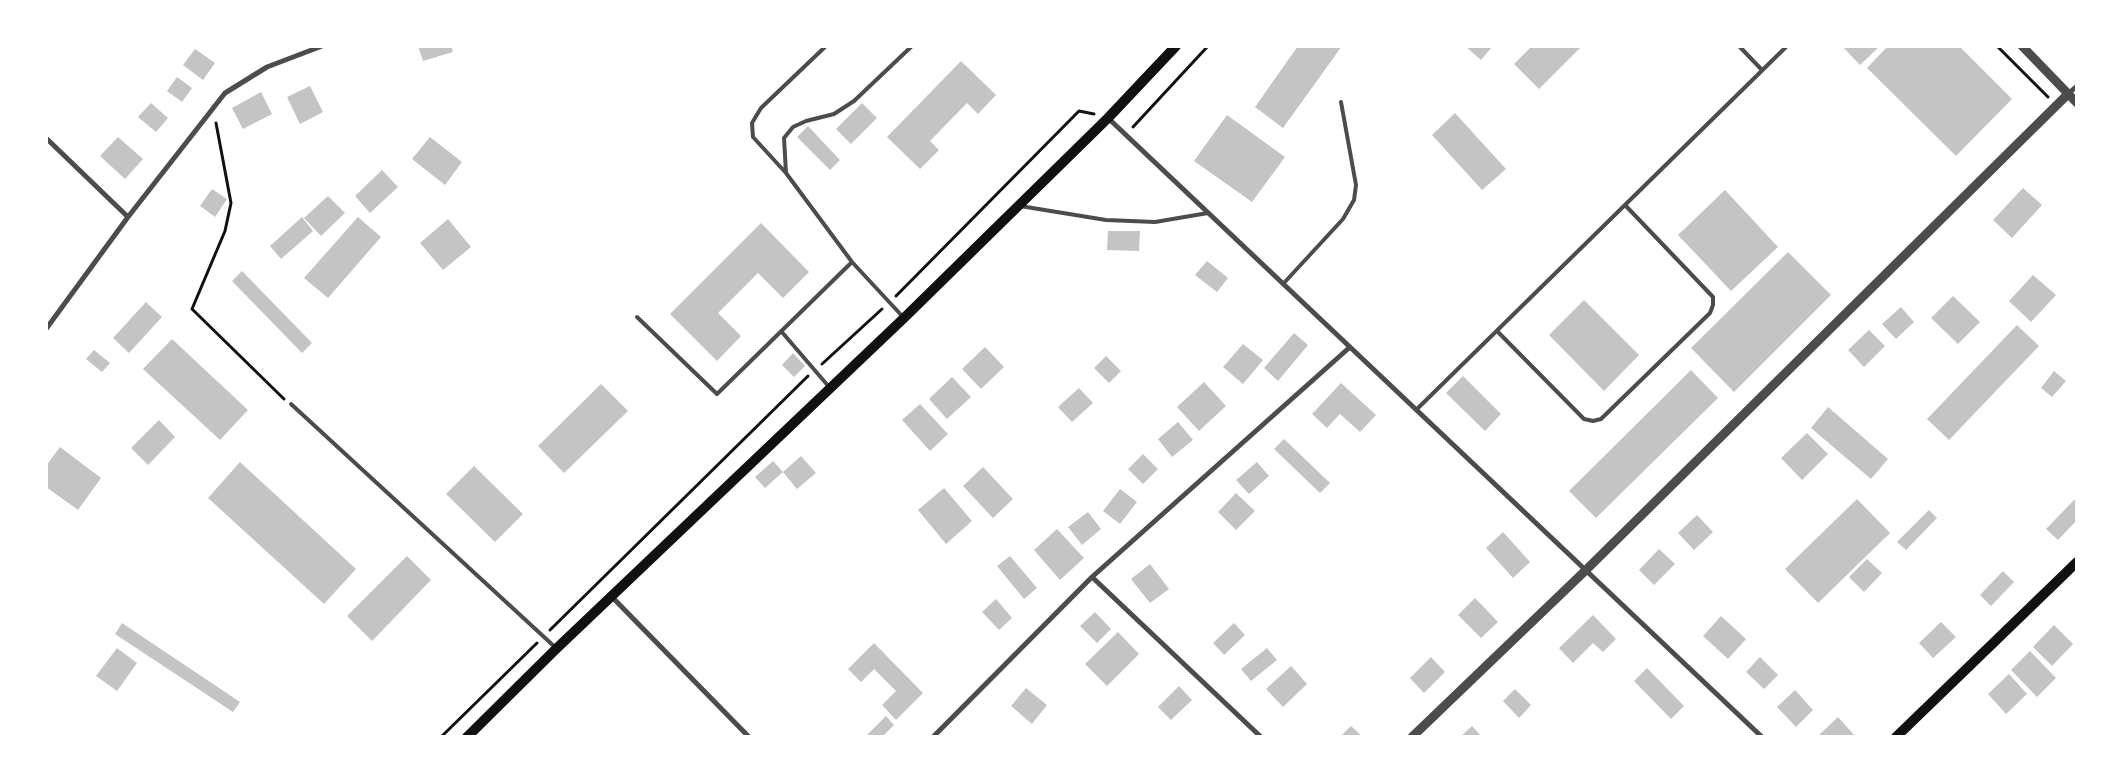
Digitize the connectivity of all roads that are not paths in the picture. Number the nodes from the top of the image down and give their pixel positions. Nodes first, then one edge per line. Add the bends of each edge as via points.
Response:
1 (322, 46) edge
2 (826, 46) edge
3 (912, 46) edge
4 (1176, 46) edge
5 (1739, 46) edge
6 (1787, 46) edge
7 (2022, 46) edge
8 (1762, 70) junction
9 (2077, 86) edge
10 (2068, 94) junction
11 (1341, 102) dead end
12 (2077, 103) edge
13 (1108, 118) junction
14 (46, 138) edge
15 (786, 173) junction
16 (1625, 205) junction
17 (1018, 206) junction
18 (1208, 213) junction
19 (128, 217) junction
20 (852, 262) junction
21 (1283, 284) junction
22 (637, 316) dead end
23 (904, 318) junction
24 (49, 321) edge
25 (46, 330) edge
26 (781, 330) junction
27 (1497, 331) junction
28 (1350, 347) junction
29 (830, 388) junction
30 (291, 404) road end
31 (1416, 410) junction
32 (2077, 562) edge
33 (1586, 570) junction
34 (1092, 577) junction
35 (612, 597) junction
36 (556, 649) junction
37 (467, 737) edge
38 (749, 737) edge
39 (933, 737) edge
40 (1262, 737) edge
41 (1412, 737) edge
42 (1762, 737) edge
43 (1896, 737) edge

1 - 19 street via 267,67 225,93
2 - 15 lane via 761,108 752,123 753,137
3 - 15 lane via 854,101 834,114 806,120 793,127 784,138
4 - 13 main road
5 - 8 lane
6 - 8 lane
7 - 10 street
8 - 16 lane
9 - 10 street
10 - 12 street
10 - 33 street
11 - 21 lane via 1356,185 1354,200 1343,219
13 - 17 main road
13 - 18 street
14 - 19 street
15 - 20 lane
16 - 27 lane
16 - 27 lane via 1713,297 1710,313 1601,419 1593,421 1584,419
17 - 18 lane via 1106,220 1155,222
17 - 23 main road
18 - 21 street
19 - 24 street
20 - 23 lane
20 - 26 lane
21 - 28 street
22 - 26 lane via 716,394
23 - 29 main road
24 - 25 street
26 - 29 lane
27 - 31 lane
28 - 31 street
28 - 34 street
29 - 35 main road
30 - 36 lane
31 - 33 street
32 - 43 main road
33 - 41 street
33 - 42 street
34 - 39 street
34 - 40 street
35 - 36 main road
35 - 38 street
36 - 37 main road

